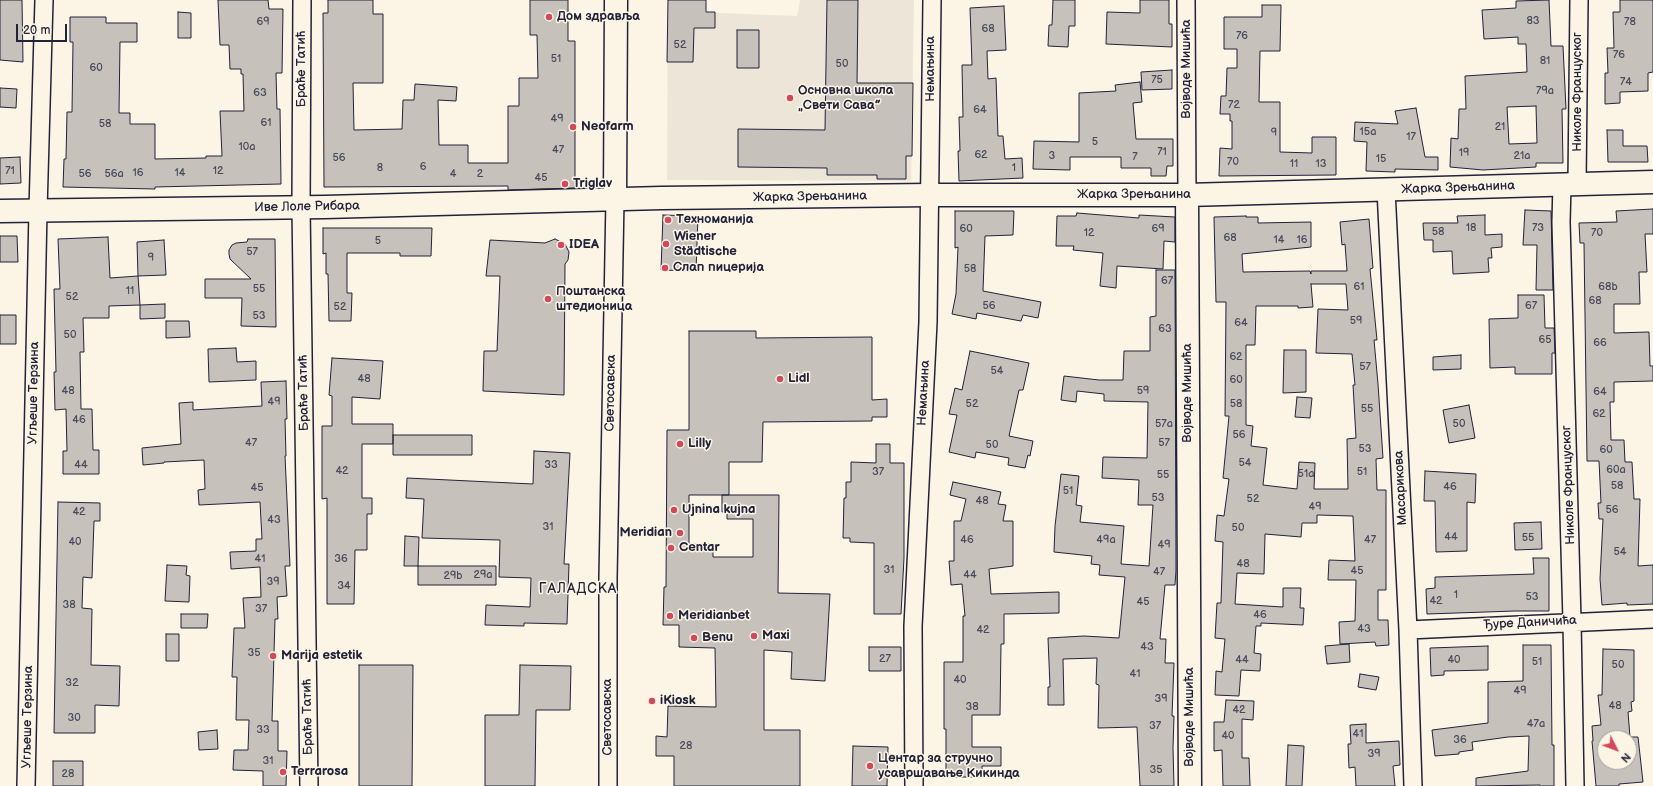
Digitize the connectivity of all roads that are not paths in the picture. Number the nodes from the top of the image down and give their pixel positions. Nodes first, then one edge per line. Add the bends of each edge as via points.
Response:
1 (44, 0) edge
2 (302, 0) edge
3 (616, 0) edge
4 (932, 0) edge
5 (1186, 0) edge
6 (1578, 0) edge
7 (1653, 182) edge
8 (1570, 184) junction
9 (1386, 190) junction
10 (930, 195) junction
11 (1187, 195) junction
12 (615, 199) junction
13 (301, 207) junction
14 (38, 210) junction
15 (0, 211) edge
16 (1653, 618) edge
17 (1572, 621) junction
18 (1408, 630) junction
19 (26, 786) edge
20 (309, 786) edge
21 (608, 786) edge
22 (914, 786) edge
23 (1190, 786) edge
24 (1413, 786) edge
25 (1574, 786) edge

1 - 14 street, Угљеше Терзина
2 - 13 street, Браће Татић
3 - 12 street, Светосавска
4 - 10 street, Немањина
5 - 11 street, Војводе Мишића
6 - 8 street, Николе Француског
7 - 8 street, Жарка Зрењанина
8 - 9 street, Жарка Зрењанина
8 - 17 street, Николе Француског via 1561,222
9 - 11 street, Жарка Зрењанина
9 - 18 street, Масарикова
10 - 11 street, Жарка Зрењанина
10 - 12 street, Жарка Зрењанина
10 - 22 street, Немањина via 928,322 913,626
11 - 23 street, Војводе Мишића
12 - 13 street, Иве Лоле Рибара
12 - 21 street, Светосавска via 608,586
13 - 14 street, Иве Лоле Рибара
13 - 20 street, Браће Татић
14 - 15 street, Иве Лоле Рибара
14 - 19 street, Угљеше Терзина
16 - 17 street, Ђуре Даничића
17 - 18 street, Ђуре Даничића
17 - 25 street, Николе Француског
18 - 24 street, Масарикова

